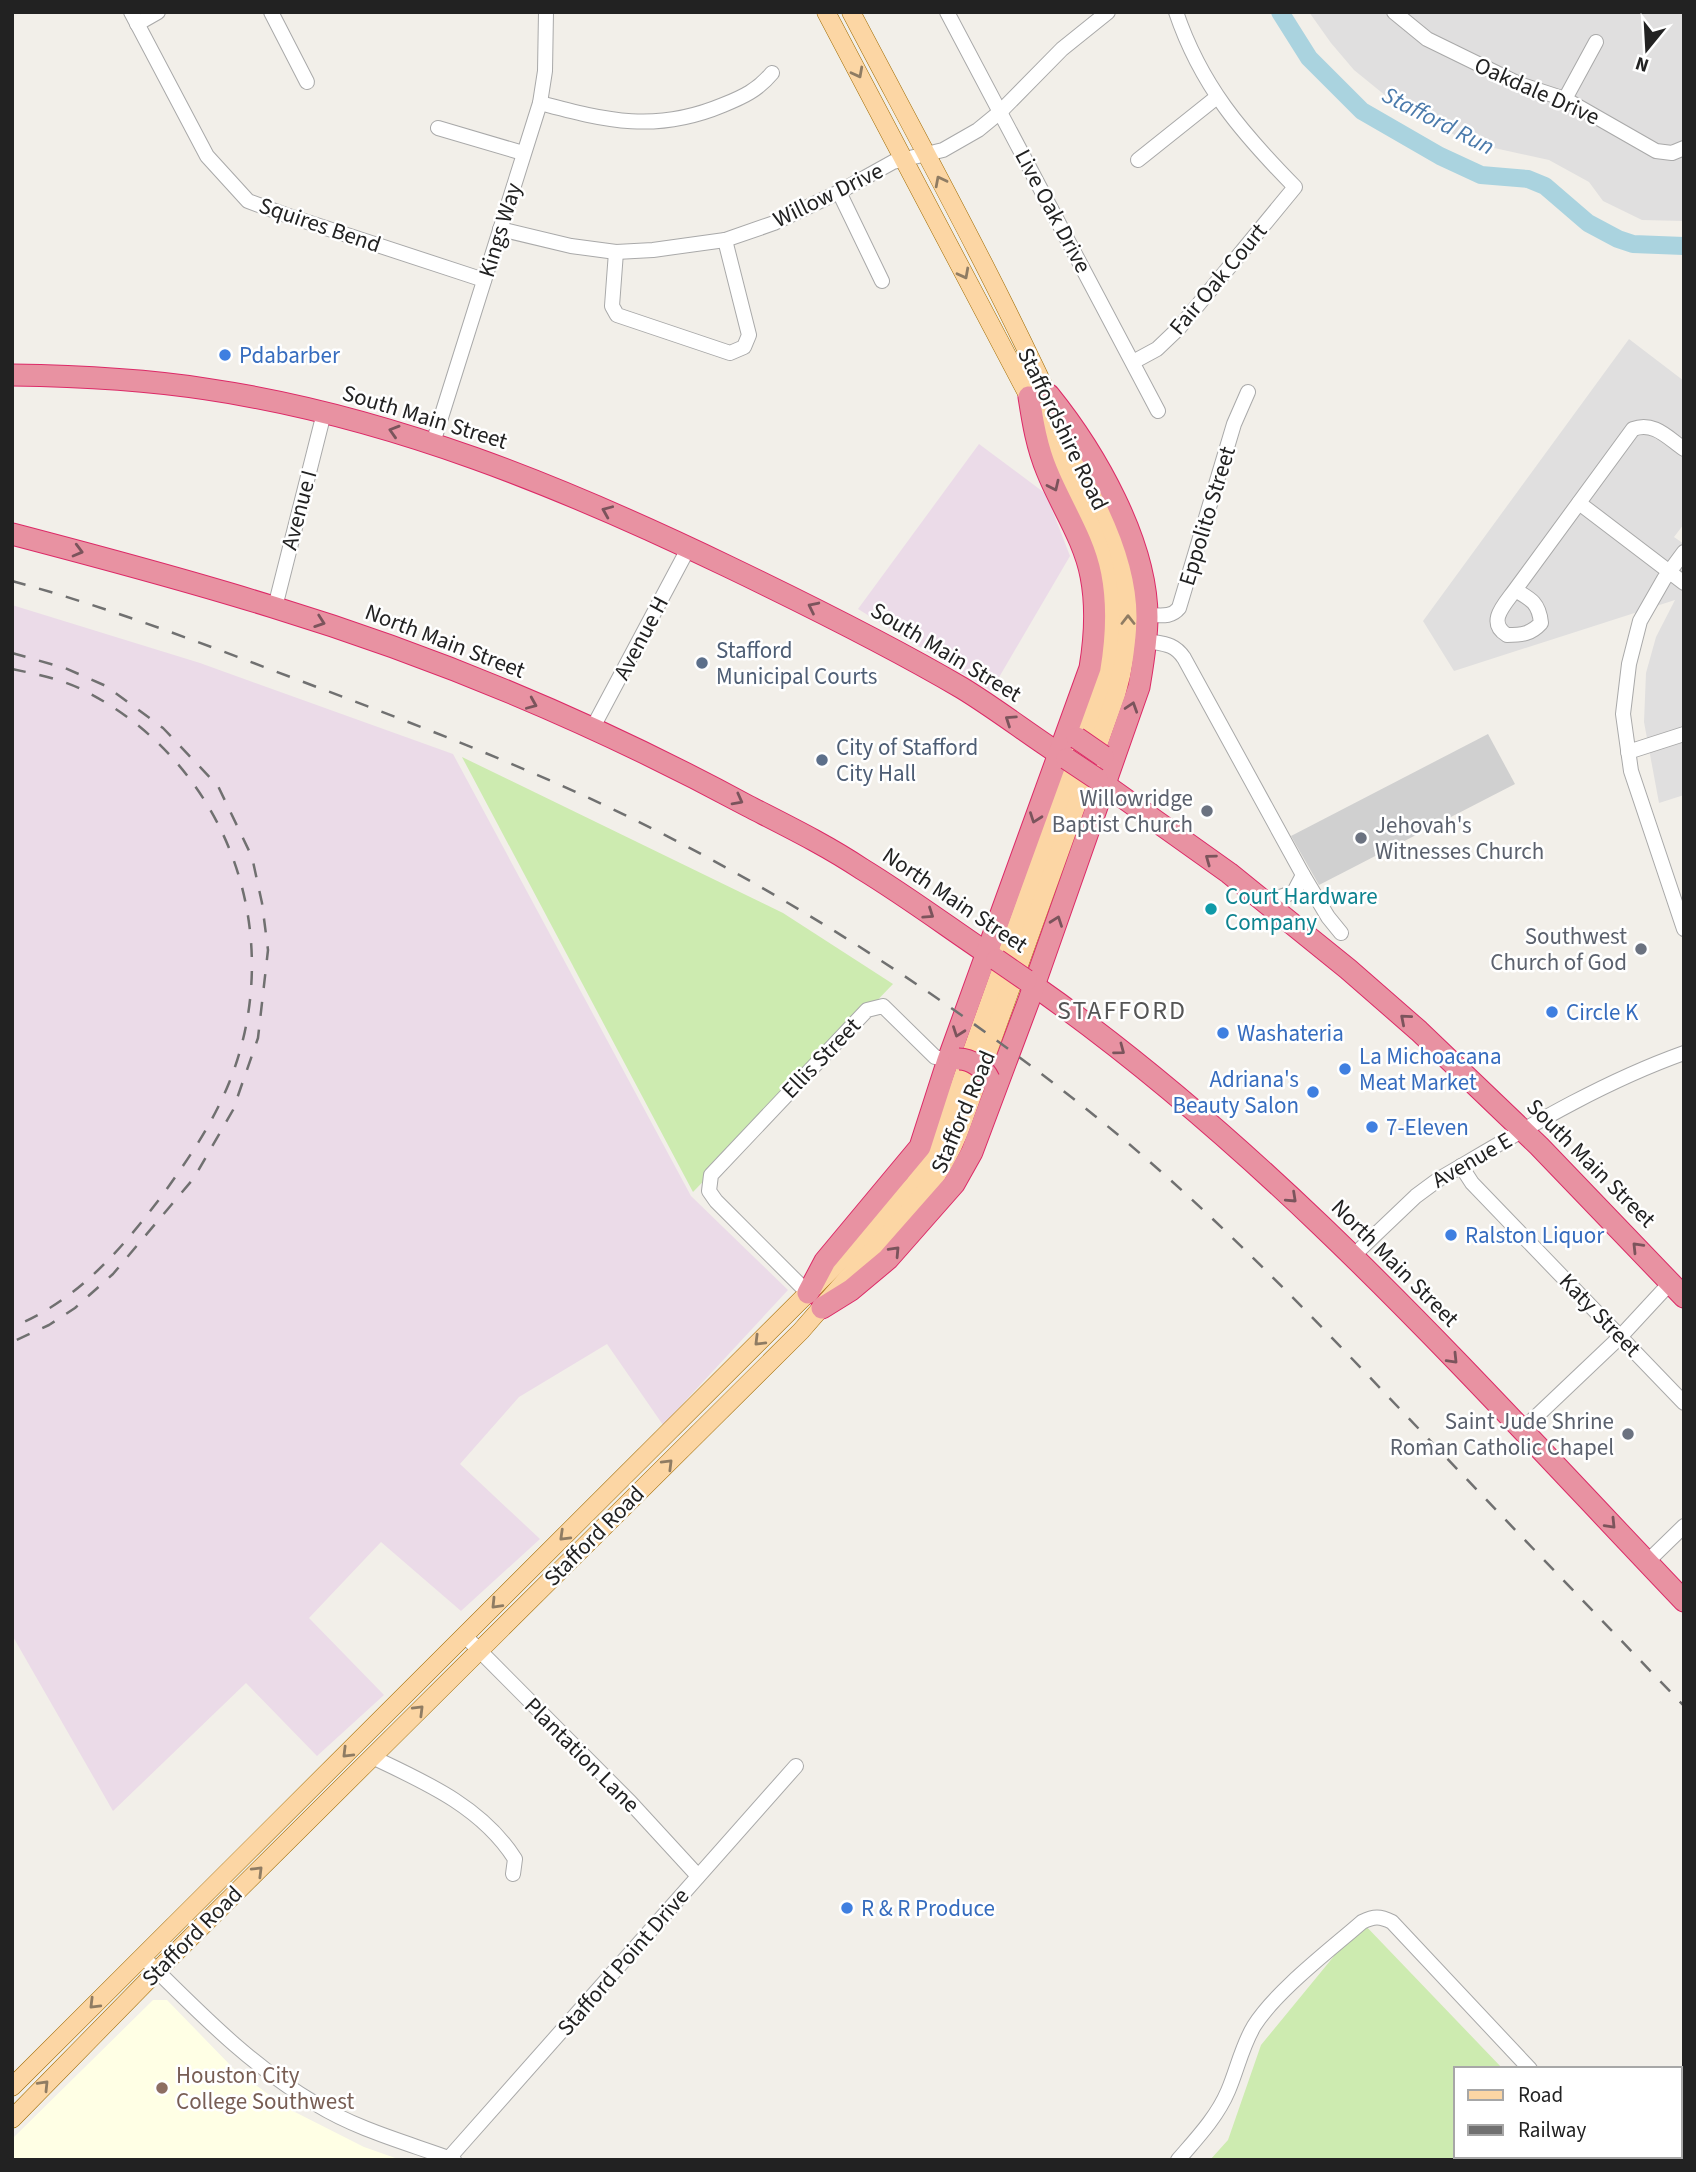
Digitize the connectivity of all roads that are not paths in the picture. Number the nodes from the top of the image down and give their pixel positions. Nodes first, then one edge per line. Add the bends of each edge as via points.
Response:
1 (158, 12) edge
2 (271, 12) edge
3 (545, 12) edge
4 (826, 12) edge
5 (851, 12) edge
6 (947, 12) edge
7 (1108, 12) edge
8 (1177, 12) edge
9 (1394, 12) edge
10 (134, 18) edge
11 (1596, 42) dead end
12 (772, 73) dead end
13 (307, 82) dead end
14 (1217, 97) junction
15 (1564, 99) junction
16 (540, 103) junction
17 (1000, 112) junction
18 (438, 128) dead end
19 (1684, 148) edge
20 (523, 153) junction
21 (926, 154) junction
22 (904, 159) junction
23 (1138, 160) dead end
24 (839, 192) junction
25 (500, 229) junction
26 (725, 240) junction
27 (616, 252) junction
28 (485, 280) junction
29 (882, 281) dead end
30 (1133, 362) junction
31 (12, 375) edge
32 (1248, 392) dead end
33 (1039, 396) junction
34 (1158, 411) dead end
35 (324, 413) junction
36 (433, 443) junction
37 (1684, 449) edge
38 (1579, 503) junction
39 (12, 534) edge
40 (689, 547) junction
41 (1684, 552) edge
42 (1669, 572) junction
43 (1684, 583) edge
44 (1515, 590) dead end
45 (275, 607) junction
46 (1147, 615) junction
47 (1147, 641) junction
48 (592, 729) junction
49 (1075, 730) junction
50 (1684, 734) edge
51 (1628, 752) junction
52 (1110, 754) junction
53 (1062, 756) junction
54 (1101, 782) junction
55 (1046, 868) joint
56 (1303, 875) junction
57 (1266, 902) junction
58 (1684, 929) edge
59 (1342, 933) dead end
60 (992, 957) junction
61 (1030, 983) junction
62 (1684, 1053) edge
63 (953, 1060) junction
64 (992, 1083) junction
65 (1523, 1131) junction
66 (1461, 1166) junction
67 (1353, 1255) junction
68 (1677, 1289) edge
69 (815, 1301) junction
70 (1621, 1336) junction
71 (1684, 1403) edge
72 (1521, 1431) junction
73 (1684, 1526) edge
74 (1647, 1562) junction
75 (1684, 1601) edge
76 (465, 1636) junction
77 (479, 1650) junction
78 (372, 1757) junction
79 (796, 1766) dead end
80 (513, 1874) dead end
81 (698, 1876) junction
82 (142, 1956) junction
83 (157, 1971) junction
84 (1528, 2067) edge
85 (12, 2087) edge
86 (12, 2119) edge
87 (452, 2159) edge
88 (1178, 2160) edge

1 - 10 street
2 - 13 street
3 - 16 street, Kings Way
4 -> 22 main road, Staffordshire Road
5 - 21 main road, Staffordshire Road
6 - 17 street, Live Oak Drive
7 - 17 street, Willow Drive via 1062,49
8 - 14 street
9 - 15 street, Oakdale Drive via 1427,39 1519,84
10 - 28 street, Squires Bend via 207,156 248,201
11 - 15 street
12 - 16 street via 746,96 671,120 617,121
14 - 23 street
14 - 30 street, Fair Oak Court via 1242,132 1295,187 1179,328 1157,349
15 - 19 street, Oakdale Drive via 1656,151 1672,153
16 - 20 street, Kings Way
17 - 21 street, Willow Drive via 943,150
17 - 30 street, Live Oak Drive
18 - 20 street
20 - 25 street, Kings Way
21 - 22 street, Willow Drive
33 -> 21 main road, Staffordshire Road
22 - 24 street, Willow Drive
22 -> 33 main road, Staffordshire Road
24 - 26 street, Willow Drive
24 - 29 street
25 - 27 street, Willow Drive
25 - 28 street, Kings Way
26 - 27 street, Willow Drive
26 - 27 street via 749,335 744,347 730,354 617,315 612,306
28 - 36 street, Kings Way
30 - 34 street, Live Oak Drive
31 - 35 highway, South Main Street via 135,380 207,389
32 - 46 street, Eppolito Street via 1234,424 1179,608 1166,616
33 - 46 highway via 1074,427 1127,523 1145,589
33 -> 49 highway via 1035,435 1083,549 1094,598 1095,641
33 - 55 main road, Staffordshire Road via 1101,546 1113,607 1106,676
36 -> 35 highway, South Main Street
35 - 45 street, Avenue I
40 -> 36 highway, South Main Street via 549,486
37 - 38 street via 1656,428 1633,429
38 - 42 street
38 - 44 street
39 -> 45 highway, North Main Street
40 - 48 street, Avenue H
53 -> 40 highway, South Main Street via 965,690
41 - 42 street
42 - 43 street
42 - 51 street via 1640,621 1629,664 1623,714
45 -> 48 highway, North Main Street via 378,642
46 - 47 highway
52 -> 47 highway via 1139,687
47 - 56 street via 1178,648
48 -> 60 highway, North Main Street via 824,846
49 - 52 highway, bridge
49 - 53 highway
50 - 51 street
51 - 58 street
52 - 54 highway
53 - 54 highway, South Main Street, bridge
53 -> 60 highway
57 -> 54 highway, South Main Street
61 -> 54 highway
55 - 69 main road, Stafford Road via 949,1157 917,1204
56 - 57 street via 1294,892
56 - 59 street
65 -> 57 highway, South Main Street via 1419,1031
60 - 61 highway, North Main Street, bridge
60 -> 63 highway
61 - 64 highway
61 -> 67 highway, North Main Street via 1209,1122
62 - 65 street, Avenue E via 1613,1081
63 - 64 highway, bridge via 968,1059 986,1072
63 - 69 highway via 920,1147 825,1261
63 - 69 street, Ellis Street via 935,1057 883,1006 867,1010 715,1168 708,1182 716,1201
69 -> 64 highway via 851,1290 888,1259 934,1209 972,1152
65 - 66 street, Avenue E
68 -> 65 highway, South Main Street
66 - 67 street, Avenue E via 1423,1189
66 - 70 street, Katy Street via 1472,1183
67 -> 72 highway, North Main Street
68 - 70 street
69 -> 76 main road, Stafford Road
77 -> 69 main road, Stafford Road via 757,1377
70 - 71 street, Katy Street
70 - 72 street
72 -> 74 highway, North Main Street
73 - 74 street
74 - 75 highway, North Main Street
76 - 77 street, Plantation Lane
76 -> 82 main road, Stafford Road
78 -> 77 main road, Stafford Road
77 - 81 street, Plantation Lane
78 - 80 street via 448,1795 484,1822 515,1858
83 -> 78 main road, Stafford Road
79 - 81 street, Stafford Point Drive
81 - 87 street, Stafford Point Drive
82 - 83 street
82 -> 85 main road, Stafford Road
86 -> 83 main road, Stafford Road
83 - 87 street via 231,2043 318,2106
84 - 88 street via 1392,1923 1372,1917 1304,1973 1254,2025 1221,2106

